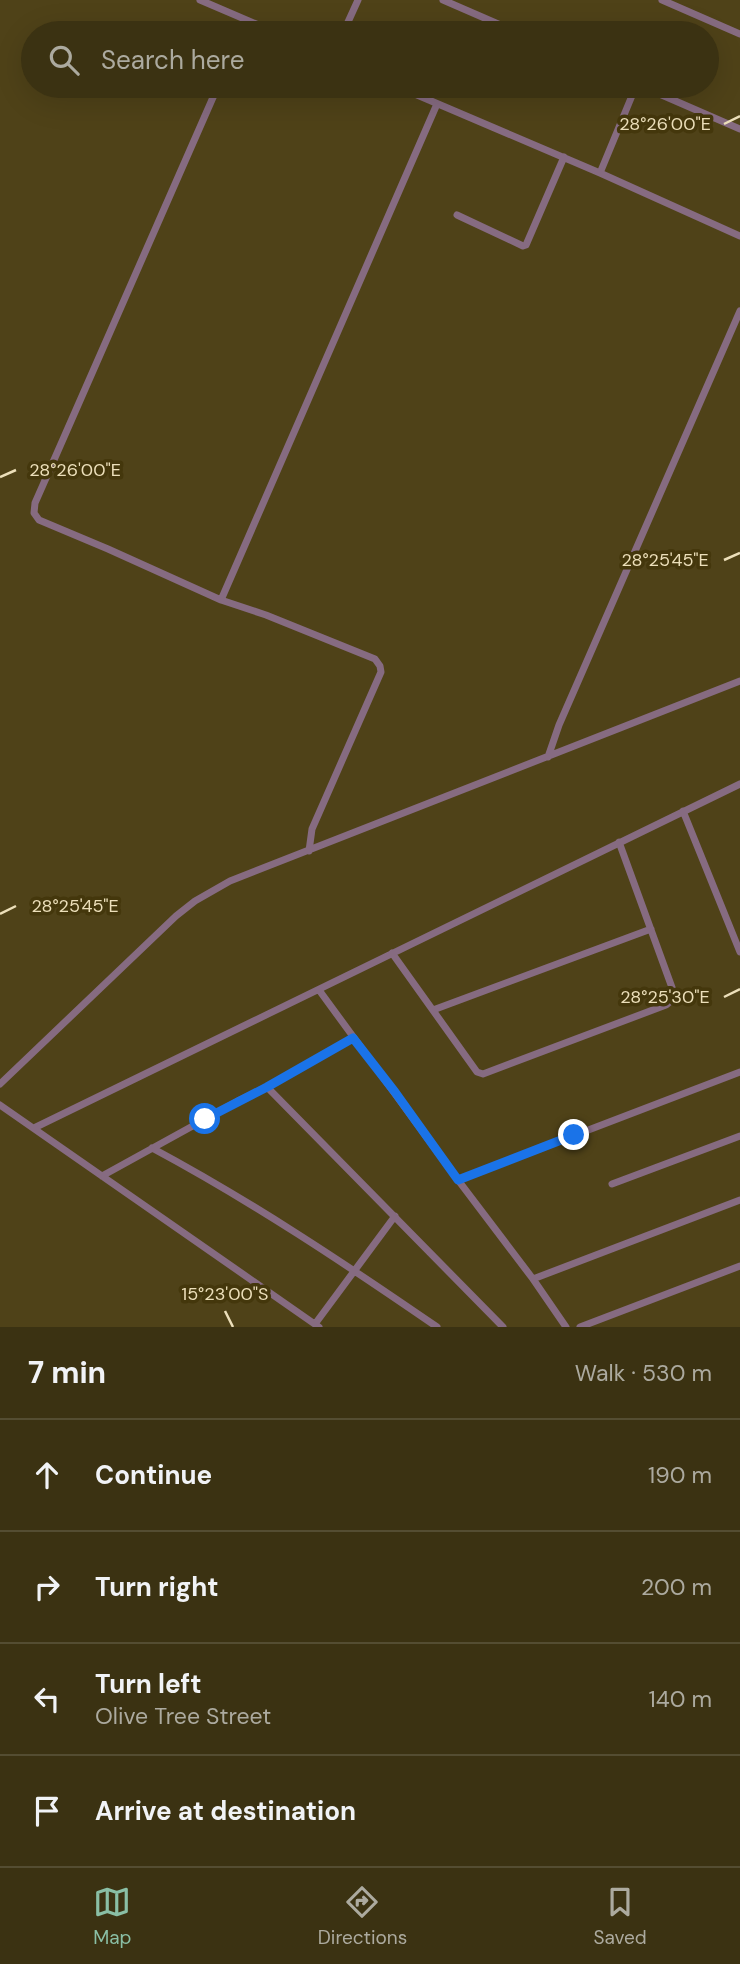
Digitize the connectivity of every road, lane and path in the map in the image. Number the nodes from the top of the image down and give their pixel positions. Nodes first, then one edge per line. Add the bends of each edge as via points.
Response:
1 (200, 0) edge
2 (358, 0) edge
3 (443, 0) edge
4 (662, 0) edge
5 (459, 3) edge
6 (244, 21) edge
7 (349, 21) edge
8 (495, 21) edge
9 (710, 21) edge
10 (719, 25) edge
11 (740, 34) edge
12 (213, 98) edge
13 (424, 98) edge
14 (633, 98) edge
15 (666, 98) edge
16 (437, 104) junction
17 (740, 129) edge
18 (564, 158) junction
19 (600, 173) junction
20 (457, 215) dead end
21 (740, 236) edge
22 (740, 311) edge
23 (221, 600) junction
24 (740, 681) edge
25 (548, 757) junction
26 (740, 784) edge
27 (683, 811) junction
28 (619, 842) junction
29 (309, 851) junction
30 (651, 929) junction
31 (740, 952) edge
32 (392, 953) junction
33 (319, 990) junction
34 (433, 1010) junction
35 (353, 1038) junction
36 (740, 1072) edge
37 (0, 1084) edge
38 (267, 1087) junction
39 (0, 1105) edge
40 (34, 1128) junction
41 (740, 1136) edge
42 (152, 1148) junction
43 (102, 1176) junction
44 (458, 1180) junction
45 (612, 1184) dead end
46 (740, 1200) edge
47 (395, 1216) junction
48 (740, 1266) edge
49 (356, 1271) junction
50 (533, 1279) junction
51 (317, 1326) edge
52 (437, 1327) edge
53 (503, 1327) edge
54 (566, 1327) edge
55 (580, 1327) edge

1 - 6 street
2 - 7 street
3 - 5 street
4 - 9 street
5 - 8 street
10 - 11 street
12 - 23 street via 33,509 39,520
13 - 16 street
14 - 19 street
15 - 17 street
16 - 18 street
16 - 23 street
18 - 19 street
18 - 20 street via 526,245
19 - 21 street
22 - 25 street
23 - 29 street via 375,659 380,666 312,829
24 - 25 street
25 - 29 street
26 - 27 street
27 - 28 street
27 - 31 street
28 - 30 street
28 - 32 street
29 - 37 street via 230,881 195,901
30 - 34 street
30 - 34 street via 674,993 672,1000 489,1073 477,1072
32 - 33 street
32 - 34 street
33 - 35 street
33 - 40 street
35 - 38 street
35 - 44 street
36 - 44 street
38 - 42 street
38 - 47 street
39 - 40 street
40 - 43 street
41 - 45 street
42 - 43 street
42 - 49 street
43 - 51 street
44 - 50 street
46 - 50 street
47 - 49 street
47 - 53 street
48 - 55 street
49 - 51 street
49 - 52 street
50 - 54 street

